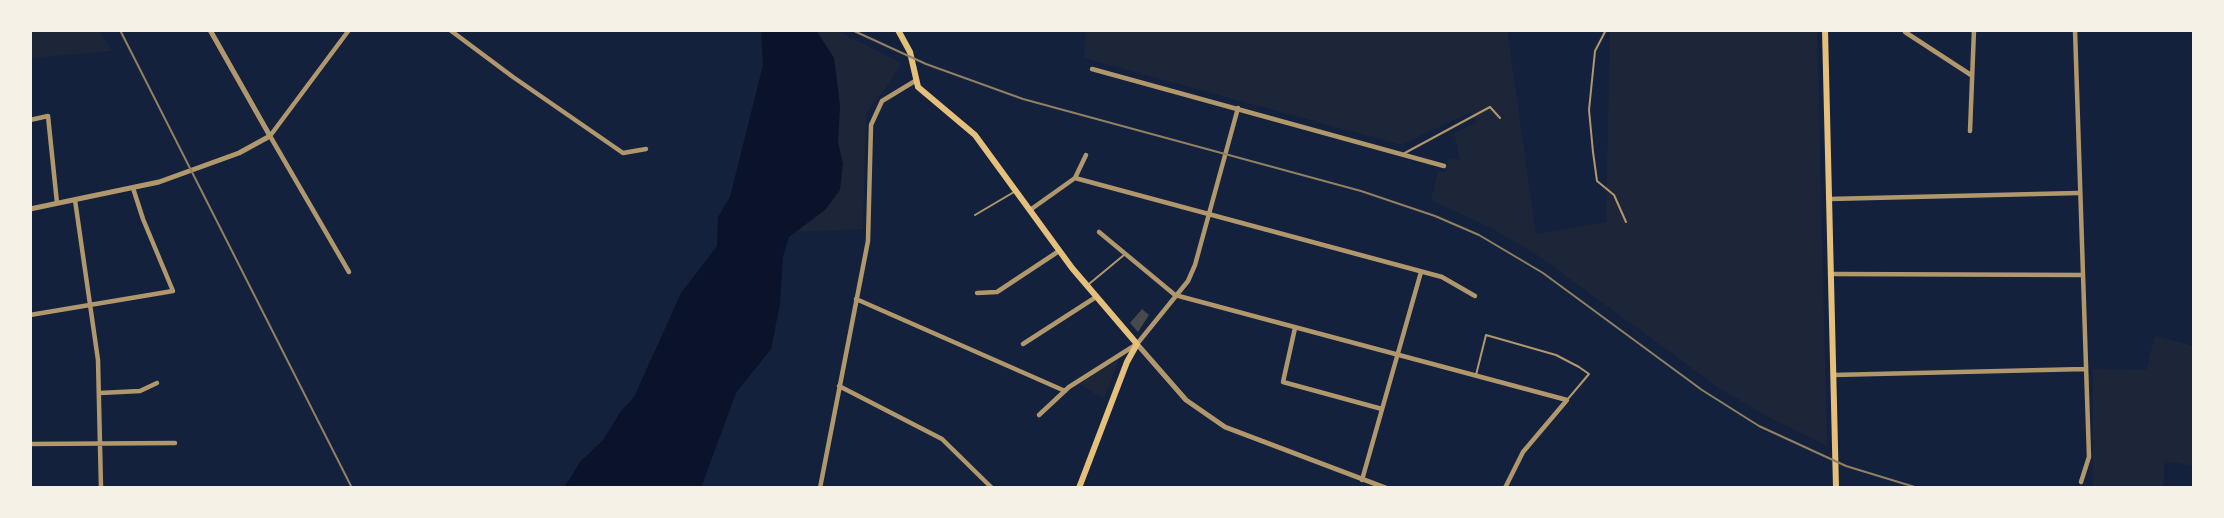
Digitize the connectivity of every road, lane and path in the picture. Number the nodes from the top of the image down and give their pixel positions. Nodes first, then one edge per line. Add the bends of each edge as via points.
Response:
1 (210, 30) edge
2 (349, 30) edge
3 (450, 30) edge
4 (898, 30) edge
5 (1606, 30) edge
6 (1825, 30) edge
7 (1974, 30) edge
8 (2074, 30) edge
9 (1905, 32) dead end
10 (1092, 69) dead end
11 (1971, 75) junction
12 (915, 81) junction
13 (1238, 108) junction
14 (1500, 118) dead end
15 (30, 120) edge
16 (1970, 131) dead end
17 (270, 136) junction
18 (646, 149) dead end
19 (1403, 154) junction
20 (1086, 155) dead end
21 (1444, 166) dead end
22 (1076, 178) junction
23 (133, 188) junction
24 (1016, 190) junction
25 (2078, 193) junction
26 (1829, 199) junction
27 (75, 200) junction
28 (57, 203) junction
29 (30, 209) edge
30 (1030, 210) junction
31 (1209, 214) junction
32 (975, 215) dead end
33 (1626, 222) dead end
34 (1099, 232) dead end
35 (1059, 251) junction
36 (1125, 254) junction
37 (349, 272) dead end
38 (1421, 272) junction
39 (1831, 274) junction
40 (2083, 274) junction
41 (1086, 286) junction
42 (977, 293) dead end
43 (1175, 296) junction
44 (1474, 296) dead end
45 (1096, 297) junction
46 (856, 299) junction
47 (91, 304) junction
48 (30, 315) edge
49 (1295, 328) junction
50 (1023, 344) dead end
51 (1137, 344) junction
52 (1396, 356) junction
53 (2085, 369) junction
54 (1476, 375) junction
55 (1833, 375) junction
56 (157, 383) dead end
57 (839, 386) junction
58 (1065, 391) junction
59 (100, 393) junction
60 (1567, 400) junction
61 (1382, 408) junction
62 (1039, 415) dead end
63 (175, 443) dead end
64 (30, 444) edge
65 (100, 444) junction
66 (1362, 480) junction
67 (2081, 482) dead end
68 (101, 488) edge
69 (820, 488) edge
70 (992, 488) edge
71 (1079, 488) edge
72 (1386, 488) edge
73 (1505, 488) edge
74 (1836, 488) edge

1 - 17 street
2 - 17 street
3 - 18 street via 623,153
4 - 12 main road via 910,52
5 - 33 lane via 1596,51 1590,98 1593,152 1597,180 1614,195
6 - 26 main road
7 - 11 street
8 - 25 street
9 - 11 street
10 - 13 street
11 - 16 street
12 - 24 main road via 922,93 975,135
12 - 46 street via 888,95 873,116 869,228
13 - 19 street
13 - 31 street
14 - 19 lane via 1490,107
15 - 28 street via 48,116
17 - 23 street via 213,164
17 - 37 street
19 - 21 street
20 - 22 street
22 - 30 street
22 - 31 street
23 - 27 street
23 - 47 street via 173,291
24 - 30 main road
24 - 32 lane
25 - 26 street
25 - 40 street
26 - 39 main road
27 - 28 street
27 - 47 street
28 - 29 street
30 - 35 main road
31 - 38 street
31 - 43 street via 1192,273
34 - 36 street
35 - 41 main road
35 - 42 street via 997,292
36 - 41 lane
36 - 43 street
38 - 44 street via 1452,281
38 - 52 street
39 - 40 street
39 - 55 main road
40 - 53 street
41 - 45 main road
43 - 49 street
43 - 51 street
45 - 50 street
45 - 51 main road
46 - 57 street
46 - 58 street
47 - 48 street
47 - 59 street
49 - 52 street
49 - 61 street via 1283,382
51 - 58 street
51 - 66 street via 1186,400 1217,423
51 - 71 main road
52 - 54 street
52 - 61 street
53 - 55 street
53 - 67 street via 2089,457
54 - 60 street
54 - 60 lane via 1486,335 1568,360 1588,374
55 - 74 main road
56 - 59 street via 140,391
57 - 69 street
57 - 70 street via 942,439
58 - 62 street
59 - 65 street
60 - 73 street via 1523,452
61 - 66 street
63 - 65 street
64 - 65 street
65 - 68 street
66 - 72 street

